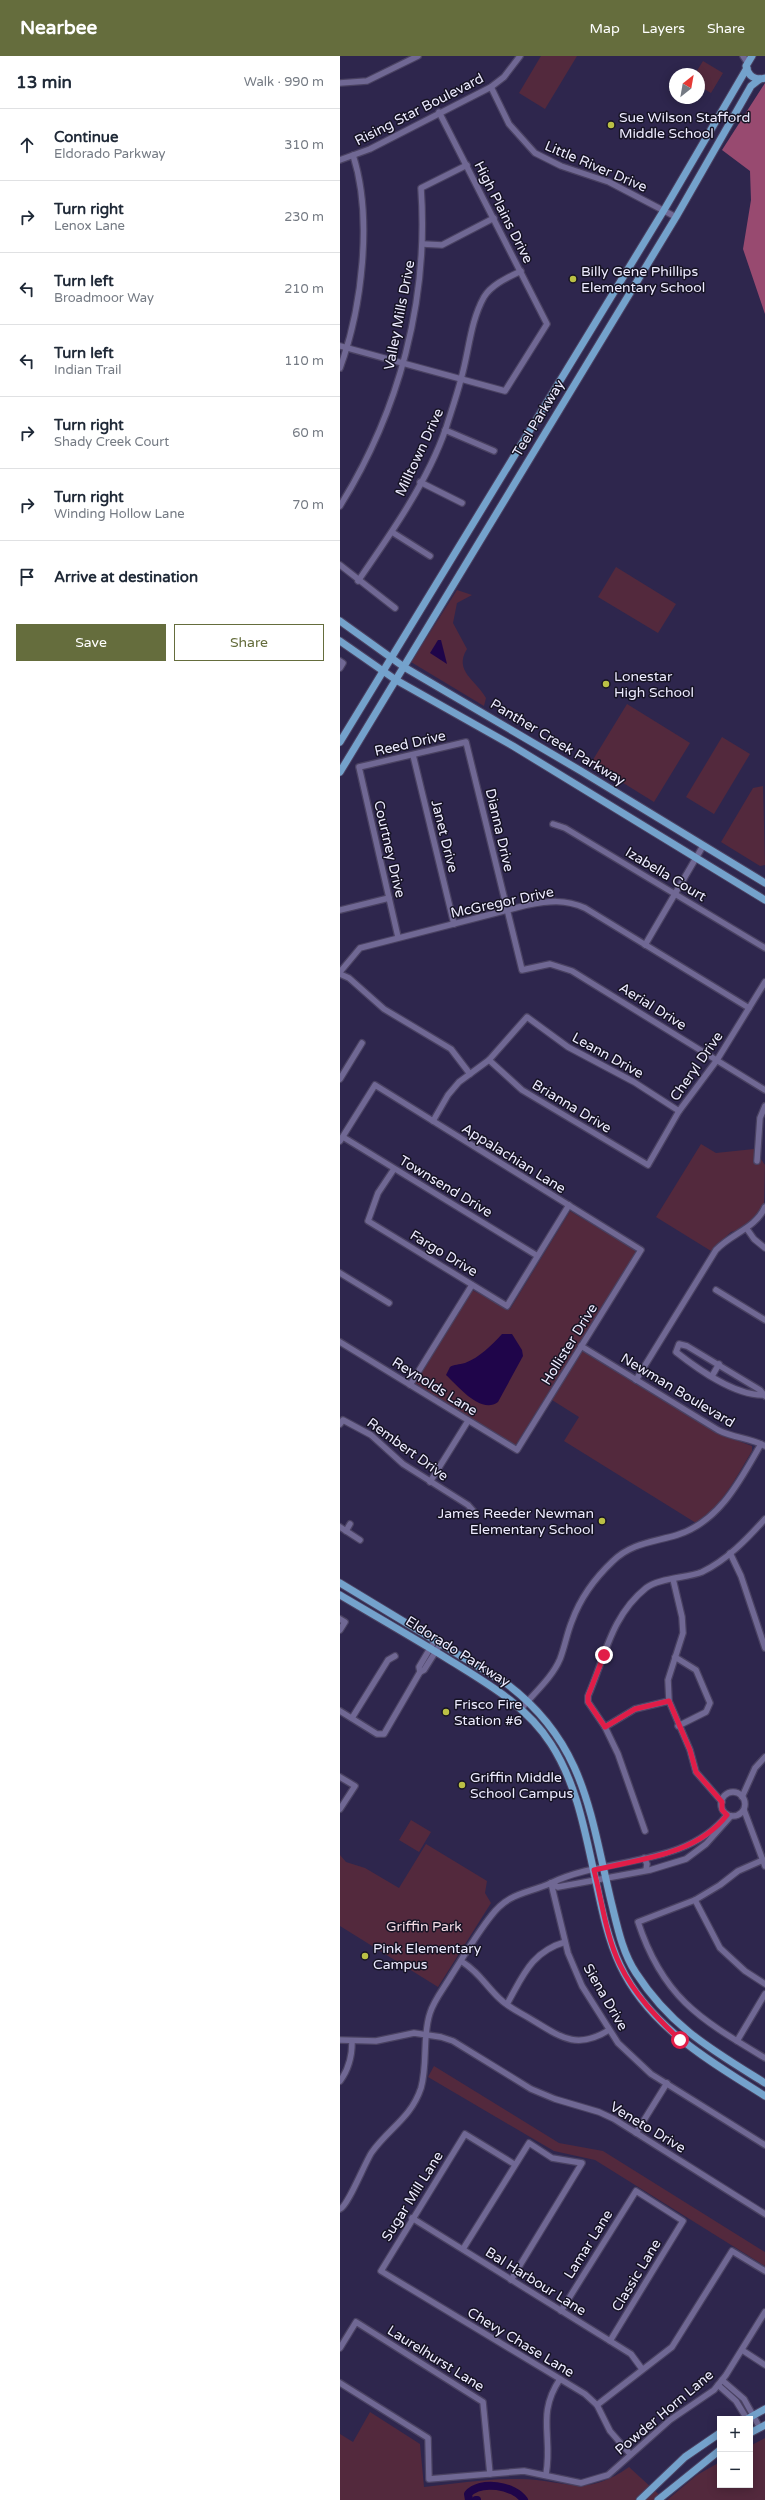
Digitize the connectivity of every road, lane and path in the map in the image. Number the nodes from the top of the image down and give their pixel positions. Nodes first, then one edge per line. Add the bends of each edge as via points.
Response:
1 (418, 56) edge
2 (520, 56) edge
3 (747, 60) edge
4 (763, 79) edge
5 (340, 83) edge
6 (491, 87) junction
7 (722, 111) junction
8 (439, 112) junction
9 (734, 118) junction
10 (353, 155) junction
11 (340, 160) edge
12 (467, 165) junction
13 (664, 210) junction
14 (676, 217) junction
15 (494, 218) junction
16 (423, 244) junction
17 (521, 271) junction
18 (593, 325) junction
19 (606, 332) junction
20 (340, 346) edge
21 (346, 347) junction
22 (404, 362) junction
23 (340, 368) edge
24 (462, 379) junction
25 (445, 430) junction
26 (494, 451) dead end
27 (420, 482) junction
28 (490, 494) junction
29 (503, 501) junction
30 (462, 503) dead end
31 (340, 506) edge
32 (392, 532) junction
33 (430, 556) dead end
34 (340, 565) edge
35 (440, 576) junction
36 (358, 581) junction
37 (452, 584) junction
38 (395, 608) dead end
39 (340, 621) edge
40 (340, 641) edge
41 (390, 658) junction
42 (404, 667) junction
43 (382, 672) junction
44 (396, 680) junction
45 (486, 714) junction
46 (479, 726) junction
47 (340, 742) edge
48 (466, 742) joint
49 (413, 755) junction
50 (359, 767) joint
51 (581, 771) junction
52 (340, 772) edge
53 (574, 782) junction
54 (553, 824) dead end
55 (703, 846) junction
56 (697, 858) junction
57 (765, 883) edge
58 (675, 894) junction
59 (389, 898) junction
60 (765, 900) edge
61 (340, 910) edge
62 (507, 910) junction
63 (454, 924) junction
64 (398, 937) junction
65 (645, 944) junction
66 (765, 948) edge
67 (522, 970) joint
68 (340, 973) edge
69 (765, 982) edge
70 (749, 1008) junction
71 (362, 1043) dead end
72 (489, 1060) junction
73 (717, 1060) junction
74 (470, 1074) junction
75 (340, 1079) edge
76 (765, 1090) edge
77 (765, 1106) edge
78 (679, 1111) junction
79 (433, 1121) junction
80 (341, 1139) edge
81 (757, 1160) dead end
82 (648, 1165) joint
83 (394, 1169) junction
84 (569, 1205) junction
85 (765, 1207) edge
86 (747, 1228) junction
87 (765, 1248) edge
88 (641, 1250) joint
89 (536, 1255) junction
90 (340, 1273) edge
91 (472, 1285) junction
92 (716, 1290) dead end
93 (389, 1303) dead end
94 (765, 1320) edge
95 (340, 1342) edge
96 (581, 1346) junction
97 (719, 1364) junction
98 (712, 1376) junction
99 (636, 1380) junction
100 (410, 1385) junction
101 (765, 1395) edge
102 (468, 1421) junction
103 (342, 1422) edge
104 (763, 1445) edge
105 (517, 1450) joint
106 (430, 1482) junction
107 (476, 1514) dead end
108 (765, 1519) edge
109 (350, 1524) dead end
110 (340, 1527) edge
111 (346, 1531) junction
112 (360, 1540) dead end
113 (730, 1553) junction
114 (673, 1580) junction
115 (340, 1583) edge
116 (340, 1595) edge
117 (342, 1621) edge
118 (340, 1630) edge
119 (438, 1642) junction
120 (765, 1648) edge
121 (433, 1650) junction
122 (395, 1656) dead end
123 (675, 1657) junction
124 (479, 1666) junction
125 (474, 1675) junction
126 (528, 1701) junction
127 (669, 1701) junction
128 (521, 1708) junction
129 (340, 1711) edge
130 (352, 1718) junction
131 (678, 1726) junction
132 (605, 1727) junction
133 (765, 1757) edge
134 (340, 1777) edge
135 (741, 1795) junction
136 (722, 1801) junction
137 (340, 1809) edge
138 (744, 1810) junction
139 (729, 1815) junction
140 (739, 1815) junction
141 (752, 1830) junction
142 (645, 1831) dead end
143 (663, 1853) junction
144 (644, 1858) junction
145 (764, 1863) edge
146 (667, 1865) junction
147 (603, 1868) junction
148 (594, 1870) junction
149 (646, 1870) junction
150 (605, 1877) junction
151 (596, 1879) junction
152 (551, 1883) junction
153 (695, 1900) junction
154 (565, 1942) junction
155 (461, 1961) junction
156 (765, 1984) edge
157 (765, 1994) edge
158 (507, 2004) junction
159 (609, 2030) junction
160 (426, 2034) junction
161 (340, 2040) edge
162 (737, 2041) junction
163 (352, 2042) junction
164 (765, 2058) edge
165 (340, 2081) edge
166 (765, 2083) edge
167 (667, 2084) junction
168 (765, 2096) edge
169 (636, 2133) junction
170 (765, 2145) edge
171 (514, 2164) junction
172 (341, 2209) edge
173 (765, 2214) edge
174 (412, 2218) junction
175 (683, 2221) joint
176 (463, 2250) junction
177 (381, 2271) joint
178 (765, 2271) edge
179 (511, 2280) junction
180 (561, 2310) junction
181 (765, 2312) edge
182 (610, 2341) junction
183 (340, 2348) edge
184 (742, 2350) junction
185 (765, 2365) edge
186 (642, 2369) junction
187 (560, 2379) junction
188 (722, 2380) junction
189 (340, 2383) edge
190 (718, 2385) junction
191 (597, 2405) junction
192 (765, 2409) edge
193 (747, 2416) edge
194 (748, 2416) edge
195 (753, 2416) edge
196 (717, 2435) edge
197 (718, 2452) edge
198 (630, 2454) junction
199 (490, 2474) junction
200 (546, 2474) junction
201 (660, 2498) edge
202 (640, 2500) edge

1 - 5 street via 367,81
2 - 6 street, Rising Star Boulevard via 504,77
3 - 4 main road via 753,78
3 - 7 main road, Teel Parkway
4 - 9 main road, Teel Parkway via 751,86
6 - 8 street, Rising Star Boulevard
6 - 13 street, Little River Drive via 509,124 535,153 561,166 609,182
7 - 9 main road
7 - 13 main road, Teel Parkway
8 - 10 street, Rising Star Boulevard via 370,149
8 - 12 street, High Plains Drive
9 - 14 main road, Teel Parkway
10 - 11 street, Rising Star Boulevard
10 - 21 street via 359,174 363,236 358,292
12 - 15 street, High Plains Drive
12 - 16 street, Valley Mills Drive via 421,188
13 - 14 street, Little River Drive
13 - 18 main road, Teel Parkway
14 - 19 main road, Teel Parkway
15 - 16 street via 442,245
15 - 17 street, High Plains Drive
16 - 22 street, Valley Mills Drive
17 - 24 street, Milltown Drive via 501,281 485,296 477,315
17 - 24 street, High Plains Drive via 547,324 506,391
18 - 19 main road
18 - 28 main road, Teel Parkway
19 - 29 main road, Teel Parkway
20 - 21 street
21 - 22 street
21 - 23 street
22 - 24 street
22 - 31 street, Valley Mills Drive via 376,439 360,474
24 - 25 street, Milltown Drive
25 - 26 street
25 - 27 street, Milltown Drive
27 - 30 street
27 - 32 street, Milltown Drive
28 - 29 main road
28 - 35 main road, Teel Parkway
29 - 37 main road, Teel Parkway
32 - 33 street
32 - 36 street, Milltown Drive
34 - 36 street
35 - 37 main road
35 - 41 main road, Teel Parkway
36 - 38 street
37 - 42 main road, Teel Parkway
39 - 41 main road, Panther Creek Parkway
40 - 43 main road, Panther Creek Parkway
41 - 42 main road, Panther Creek Parkway
41 - 43 main road, Teel Parkway
42 - 44 main road, Teel Parkway
42 - 45 main road, Panther Creek Parkway
43 - 44 main road, Panther Creek Parkway
43 - 47 main road, Teel Parkway
44 - 46 main road, Panther Creek Parkway
44 - 52 main road, Teel Parkway
45 - 46 main road
45 - 51 main road, Panther Creek Parkway
46 - 53 main road, Panther Creek Parkway
48 - 49 street, Reed Drive
48 - 62 street, Dianna Drive
49 - 50 street, Reed Drive
49 - 63 street, Janet Drive
50 - 59 street, Courtney Drive
51 - 53 main road
51 - 55 main road, Panther Creek Parkway
53 - 56 main road, Panther Creek Parkway
54 - 58 street, Izabella Court via 565,828
55 - 56 street
55 - 57 main road, Panther Creek Parkway
56 - 58 street
56 - 60 main road, Panther Creek Parkway
58 - 65 street
58 - 66 street, Izabella Court
59 - 61 street
59 - 64 street, Courtney Drive
62 - 63 street, McGregor Drive
62 - 65 street, McGregor Drive via 550,901 569,901
62 - 67 street, Dianna Drive
63 - 64 street, McGregor Drive
64 - 68 street, McGregor Drive via 360,948
65 - 70 street, McGregor Drive
67 - 73 street, Aerial Drive via 550,964 572,971
68 - 74 street via 384,1009 451,1049
69 - 70 street, Cheryl Drive
70 - 73 street, Cheryl Drive
71 - 75 street
72 - 74 street
72 - 78 street, Leann Drive via 527,1017 568,1047 634,1082
72 - 82 street, Brianna Drive via 534,1098
73 - 76 street, Aerial Drive
73 - 78 street, Cheryl Drive
74 - 79 street via 448,1095
77 - 81 street via 760,1118
78 - 82 street, Cheryl Drive
79 - 80 street, Appalachian Lane via 375,1085
79 - 84 street, Appalachian Lane
80 - 83 street, Townsend Drive
83 - 89 street, Townsend Drive
83 - 91 street, Fargo Drive via 378,1194 368,1221
84 - 88 street, Appalachian Lane
84 - 89 street
85 - 86 street via 761,1215
86 - 87 street via 754,1239
86 - 99 street via 724,1241
88 - 96 street, Hollister Drive
89 - 91 street, Fargo Drive via 507,1306
90 - 93 street
91 - 100 street
92 - 94 street
95 - 100 street, Reynolds Lane
96 - 99 street, Newman Boulevard
96 - 105 street, Hollister Drive
97 - 98 street
97 - 98 street via 687,1346 680,1344 676,1348 676,1352 681,1356
97 - 101 street
98 - 101 street via 739,1391 753,1396
99 - 104 street, Newman Boulevard via 724,1434
100 - 102 street, Reynolds Lane
102 - 105 street, Reynolds Lane
102 - 106 street
103 - 106 street, Rembert Drive via 371,1435 403,1464
104 - 126 street via 728,1498 707,1520 681,1534 639,1544 613,1560 581,1601 571,1622 560,1659
106 - 107 street, Rembert Drive
108 - 113 street
109 - 111 street
110 - 111 street
111 - 112 street
113 - 114 street via 702,1572
113 - 120 street via 741,1576
114 - 123 street via 682,1617 682,1633
114 - 132 street via 648,1586 631,1602 613,1628 588,1696 588,1702
115 - 119 main road, Eldorado Parkway
116 - 121 main road, Eldorado Parkway
117 - 118 street
119 - 121 street
119 - 124 main road, Eldorado Parkway
121 - 125 main road, Eldorado Parkway
121 - 130 street via 419,1667 420,1672 382,1735
122 - 130 street via 388,1660
123 - 127 street via 668,1680
123 - 131 street via 696,1670 710,1703 706,1712
124 - 125 main road
124 - 126 main road, Eldorado Parkway
125 - 128 main road, Eldorado Parkway
126 - 128 street
126 - 147 main road, Eldorado Parkway via 562,1742 577,1772 596,1830
127 - 131 street
127 - 132 street via 635,1709
128 - 148 main road, Eldorado Parkway via 552,1744 565,1770 577,1800
129 - 130 street
131 - 136 street via 690,1750 696,1772 708,1789
132 - 142 street via 631,1786
133 - 135 street via 754,1768
134 - 137 street via 355,1786
135 - 136 street via 732,1793
135 - 138 street via 745,1803
136 - 139 street via 722,1810
138 - 140 street
138 - 141 street
139 - 140 street
139 - 143 street via 715,1829 686,1848
139 - 146 street via 706,1844 691,1856
140 - 141 street
141 - 145 street
143 - 144 street
143 - 146 street
144 - 147 street
144 - 149 street
145 - 153 street via 738,1871 720,1886
146 - 149 street
147 - 148 street
147 - 150 main road, Eldorado Parkway
148 - 151 main road, Eldorado Parkway
148 - 152 street via 556,1879
149 - 150 street
150 - 151 street
150 - 166 main road, Eldorado Parkway via 617,1927 629,1960 657,2002 686,2032
151 - 152 street via 558,1887
151 - 168 main road, Eldorado Parkway via 608,1929 620,1964 649,2008 691,2048
152 - 154 street, Siena Drive
152 - 155 street via 509,1898 492,1914
153 - 156 street via 720,1948 745,1971
153 - 162 street via 638,1922 645,1944 661,1975 678,1997 699,2016
154 - 158 street via 550,1946 538,1956
154 - 159 street, Siena Drive via 582,1986
155 - 158 street via 477,1972 496,1996
155 - 160 street via 430,2012
157 - 162 street
158 - 159 street via 558,2036 570,2040 595,2039
159 - 167 street, Siena Drive via 633,2059
160 - 163 street, Veneto Drive
160 - 169 street, Veneto Drive via 449,2039 531,2089 572,2105 599,2112
160 - 172 street via 426,2064 414,2105 403,2121 372,2152
161 - 163 street, Veneto Drive
162 - 164 street
163 - 165 street via 352,2055 347,2072
167 - 169 street
167 - 170 street, Siena Drive
169 - 173 street, Veneto Drive
171 - 174 street, Sugar Mill Lane via 465,2134
171 - 176 street
171 - 179 street via 529,2143 552,2158 582,2163
174 - 176 street, Bal Harbour Lane
174 - 177 street, Sugar Mill Lane
175 - 180 street, Lamar Lane via 636,2191
175 - 182 street, Classic Lane
176 - 179 street, Bal Harbour Lane
177 - 187 street, Chevy Chase Lane
178 - 186 street via 732,2252 672,2347
179 - 180 street, Bal Harbour Lane
180 - 182 street, Bal Harbour Lane
181 - 184 street, Powder Horn Lane
182 - 186 street, Bal Harbour Lane via 632,2354
183 - 199 street, Laurelhurst Lane via 356,2322 484,2402
184 - 185 street
184 - 188 street, Powder Horn Lane
186 - 191 street
187 - 191 street, Chevy Chase Lane via 585,2394
187 - 200 street via 546,2405
188 - 190 street, Powder Horn Lane
188 - 194 street via 744,2399
189 - 199 street, Powder Horn Lane via 428,2438 429,2479
190 - 193 street via 736,2401
190 - 198 street, Powder Horn Lane via 697,2404 670,2420
191 - 198 street, Chevy Chase Lane via 610,2431
192 - 195 main road
196 - 202 main road via 685,2457
197 - 201 main road
198 - 200 street, Powder Horn Lane via 618,2467 596,2480 571,2482
199 - 200 street, Powder Horn Lane via 524,2471

